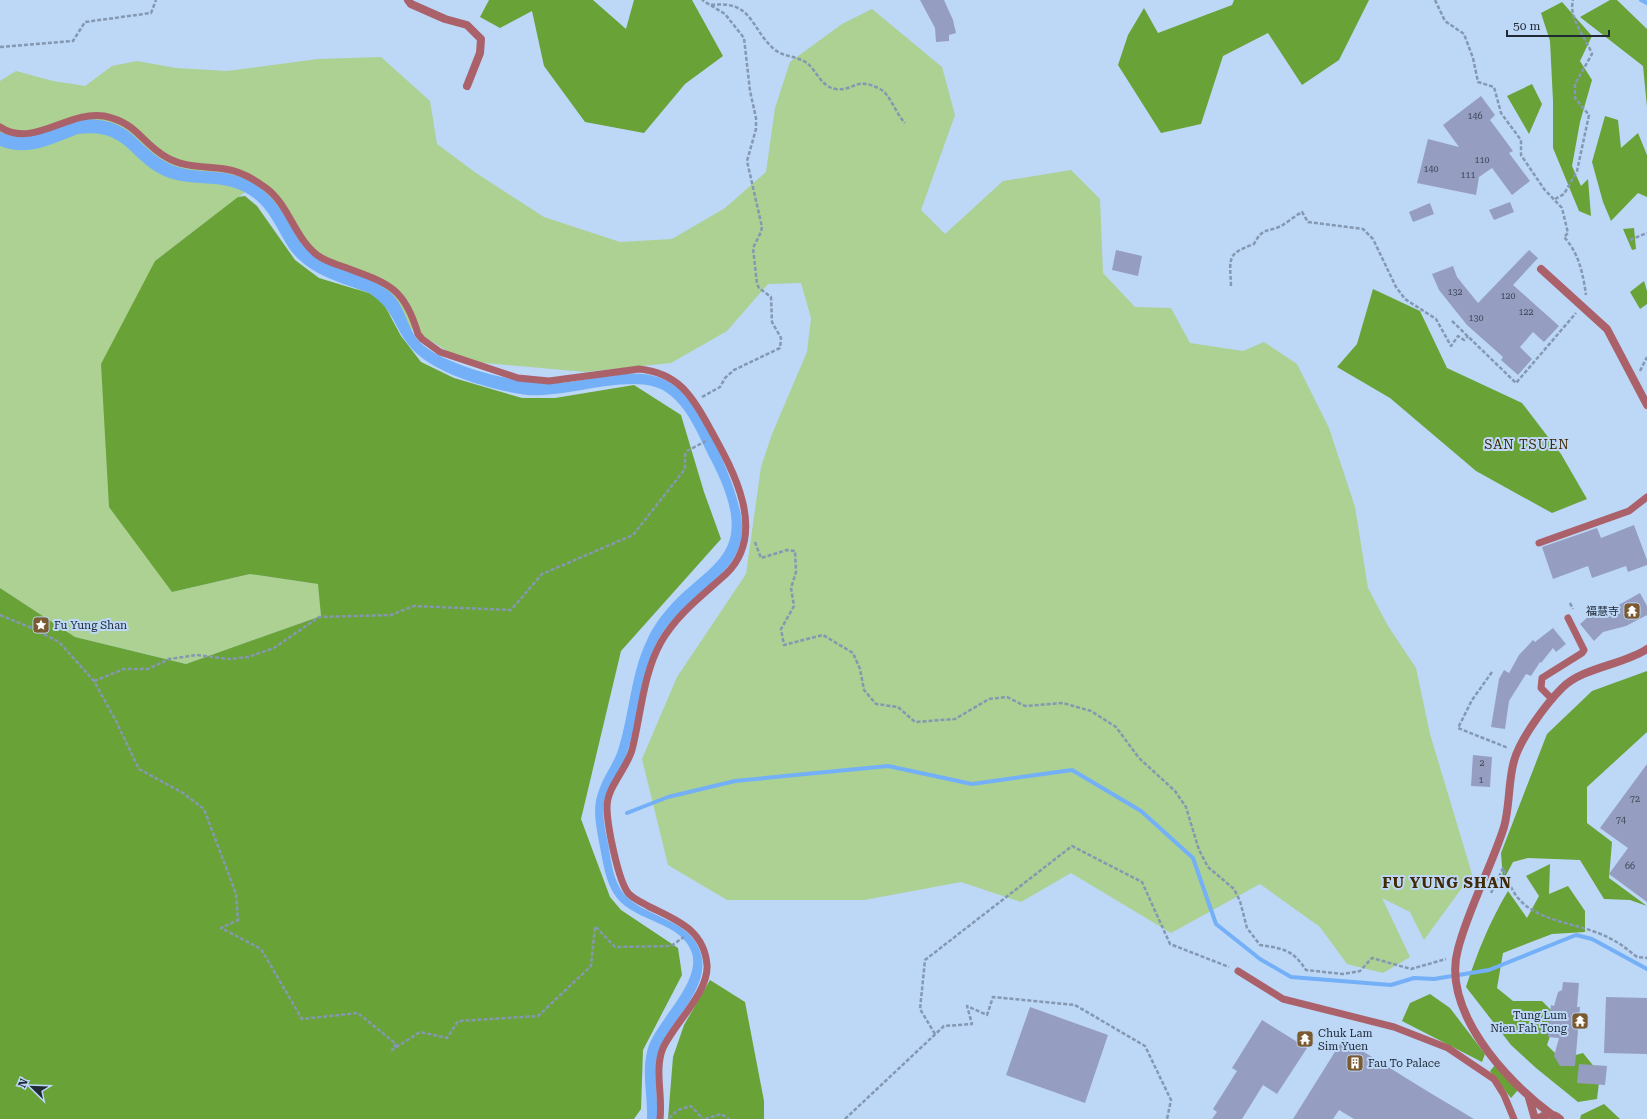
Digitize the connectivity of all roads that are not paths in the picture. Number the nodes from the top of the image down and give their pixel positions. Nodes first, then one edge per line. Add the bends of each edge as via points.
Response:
1 (408, 0) edge
2 (467, 86) dead end
3 (0, 127) edge
4 (1541, 269) dead end
5 (1647, 405) edge
6 (1647, 497) edge
7 (1539, 542) dead end
8 (1568, 618) dead end
9 (1647, 649) edge
10 (1552, 699) junction
11 (1238, 971) road end
12 (1529, 1098) junction
13 (1551, 1114) junction
14 (660, 1119) edge
15 (1514, 1119) edge
16 (1535, 1119) edge
17 (1538, 1119) edge
18 (1560, 1119) edge

1 - 2 street via 411,4 445,19 467,25 481,39 480,53
3 - 14 lane via 13,134 26,134 84,116 102,116 123,122 134,128 166,157 191,166 236,172 266,188 280,201 304,241 318,255 379,281 400,294 418,334 440,352 518,378 549,380 639,369 651,370 669,376 679,383 694,401 715,437 735,480 747,523 745,538 735,563 677,619 661,643 651,666 631,752 607,801 619,876 627,891 636,900 679,921 693,931 699,937 707,965 707,973 700,991 660,1057
4 - 5 street via 1606,329
6 - 7 lane via 1629,511
8 - 10 lane via 1584,650 1542,678 1542,688
9 - 10 street via 1570,682
10 - 12 street via 1523,739 1514,761 1504,825 1457,952 1456,974 1461,1001 1470,1021 1482,1045
11 - 15 lane via 1283,999 1394,1027 1448,1048 1494,1079
12 - 13 street
12 - 16 street
13 - 17 street
13 - 18 street

